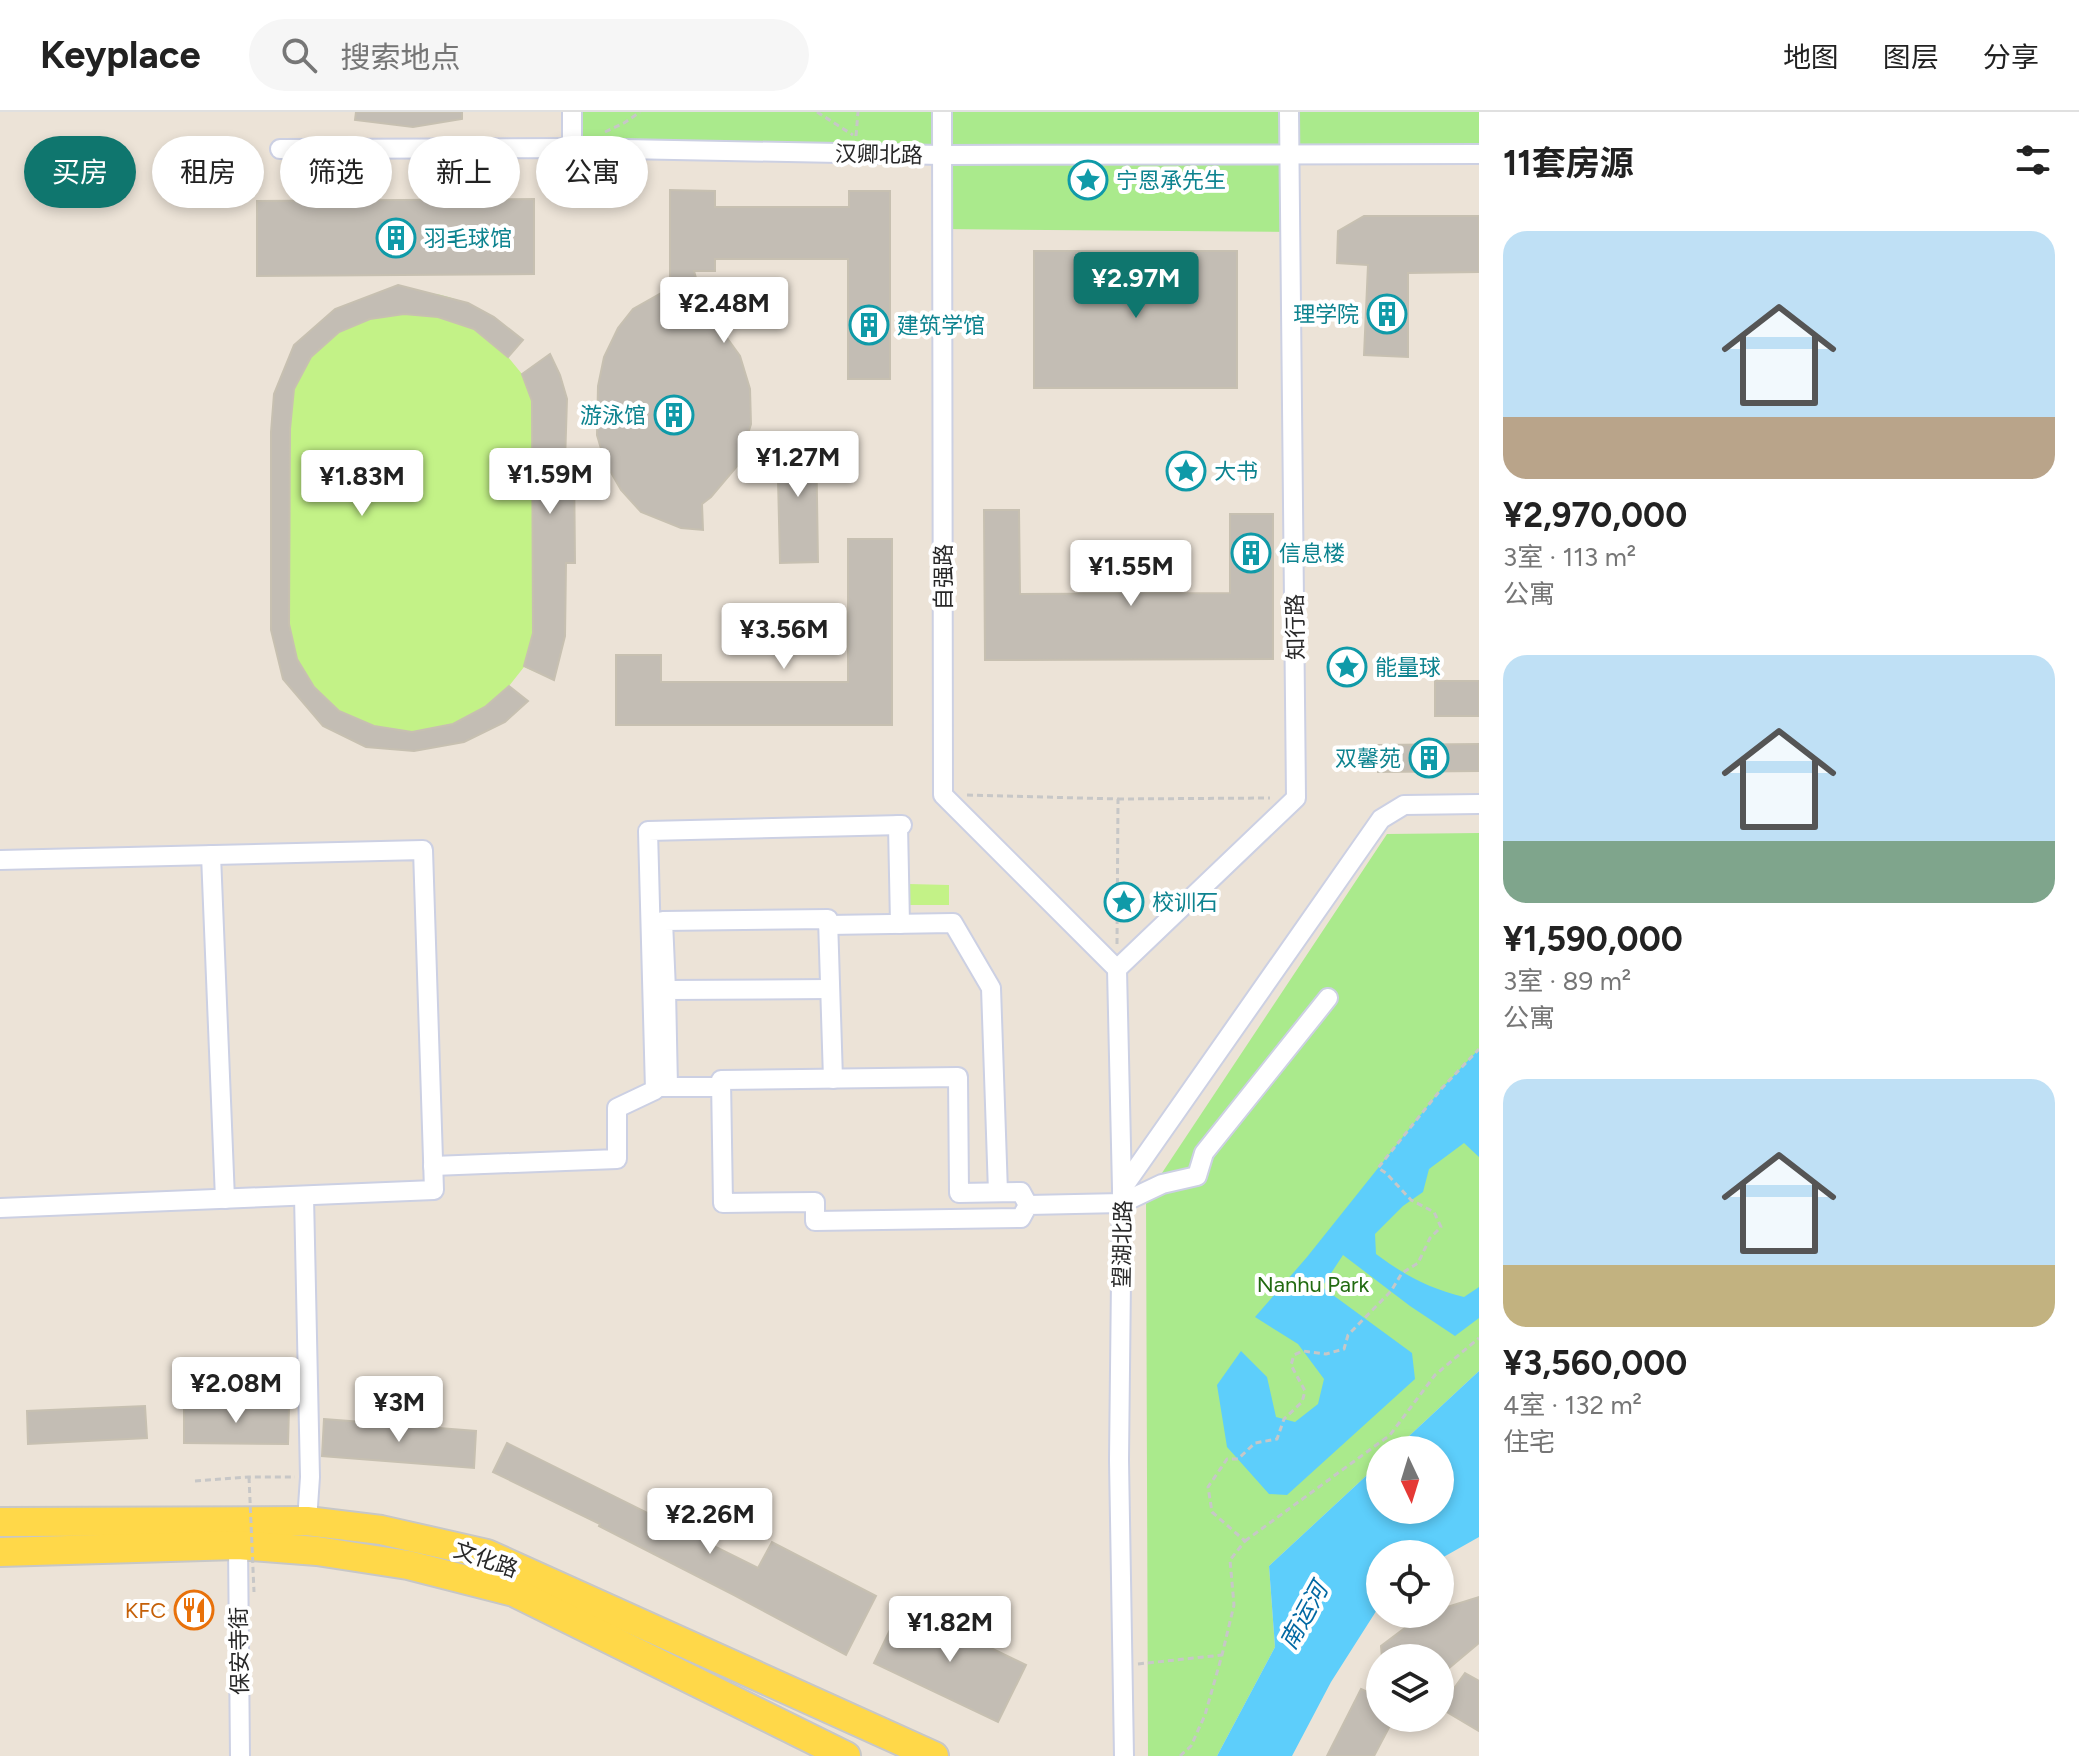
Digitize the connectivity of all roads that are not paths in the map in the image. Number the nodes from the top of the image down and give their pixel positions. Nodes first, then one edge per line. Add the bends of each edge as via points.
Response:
1 (572, 112) edge
2 (942, 112) edge
3 (1289, 112) edge
4 (572, 136) edge
5 (648, 147) edge
6 (536, 148) edge
7 (392, 149) edge
8 (1479, 154) edge
9 (942, 155) junction
10 (1290, 155) junction
11 (1479, 804) edge
12 (211, 855) junction
13 (0, 860) edge
14 (900, 924) junction
15 (828, 925) junction
16 (1117, 969) junction
17 (830, 989) junction
18 (666, 990) junction
19 (1328, 998) dead end
20 (833, 1079) junction
21 (662, 1087) junction
22 (721, 1087) junction
23 (433, 1166) junction
24 (998, 1192) junction
25 (959, 1193) junction
26 (304, 1196) junction
27 (1122, 1196) junction
28 (225, 1199) junction
29 (1028, 1205) junction
30 (0, 1208) edge
31 (958, 1218) junction
32 (307, 1521) junction
33 (0, 1522) edge
34 (238, 1545) junction
35 (0, 1552) edge
36 (240, 1756) edge
37 (846, 1756) edge
38 (934, 1756) edge
39 (1124, 1756) edge

1 - 4 street
2 - 9 street, 自强路
3 - 10 street, 知行路
5 - 9 street, 汉卿北路 via 856,145
6 - 7 street, 汉卿北路
8 - 10 street, 汉卿北路
9 - 10 street, 汉卿北路
9 - 16 street, 自强路 via 943,795
10 - 16 street, 知行路 via 1296,798
11 - 27 street, 望湖北路 via 1404,805 1381,819
12 - 13 street
12 - 23 street via 423,850
12 - 28 street
14 - 15 street
14 - 21 street via 900,825 648,831
14 - 24 street via 953,923 991,988
15 - 17 street
15 - 18 street via 828,919 663,921
16 - 27 street
17 - 18 street
17 - 20 street
18 - 21 street
19 - 27 street via 1204,1153 1197,1176
20 - 22 street via 721,1080
20 - 25 street via 958,1077
21 - 22 street
21 - 23 street via 617,1108 617,1159
22 - 31 street via 723,1203 815,1202 815,1221
23 - 26 street via 434,1190
24 - 25 street
24 - 29 street via 1021,1192
25 - 31 street
26 - 28 street
26 - 32 street
27 - 29 street
27 - 39 street, 望湖北路
28 - 30 street
29 - 31 street via 1021,1218
32 - 33 main road, 文化路
32 - 38 main road, 文化路 via 381,1530 487,1554
34 - 35 main road, 文化路
34 - 36 street, 保安寺街
34 - 37 main road, 文化路 via 408,1565 514,1592

